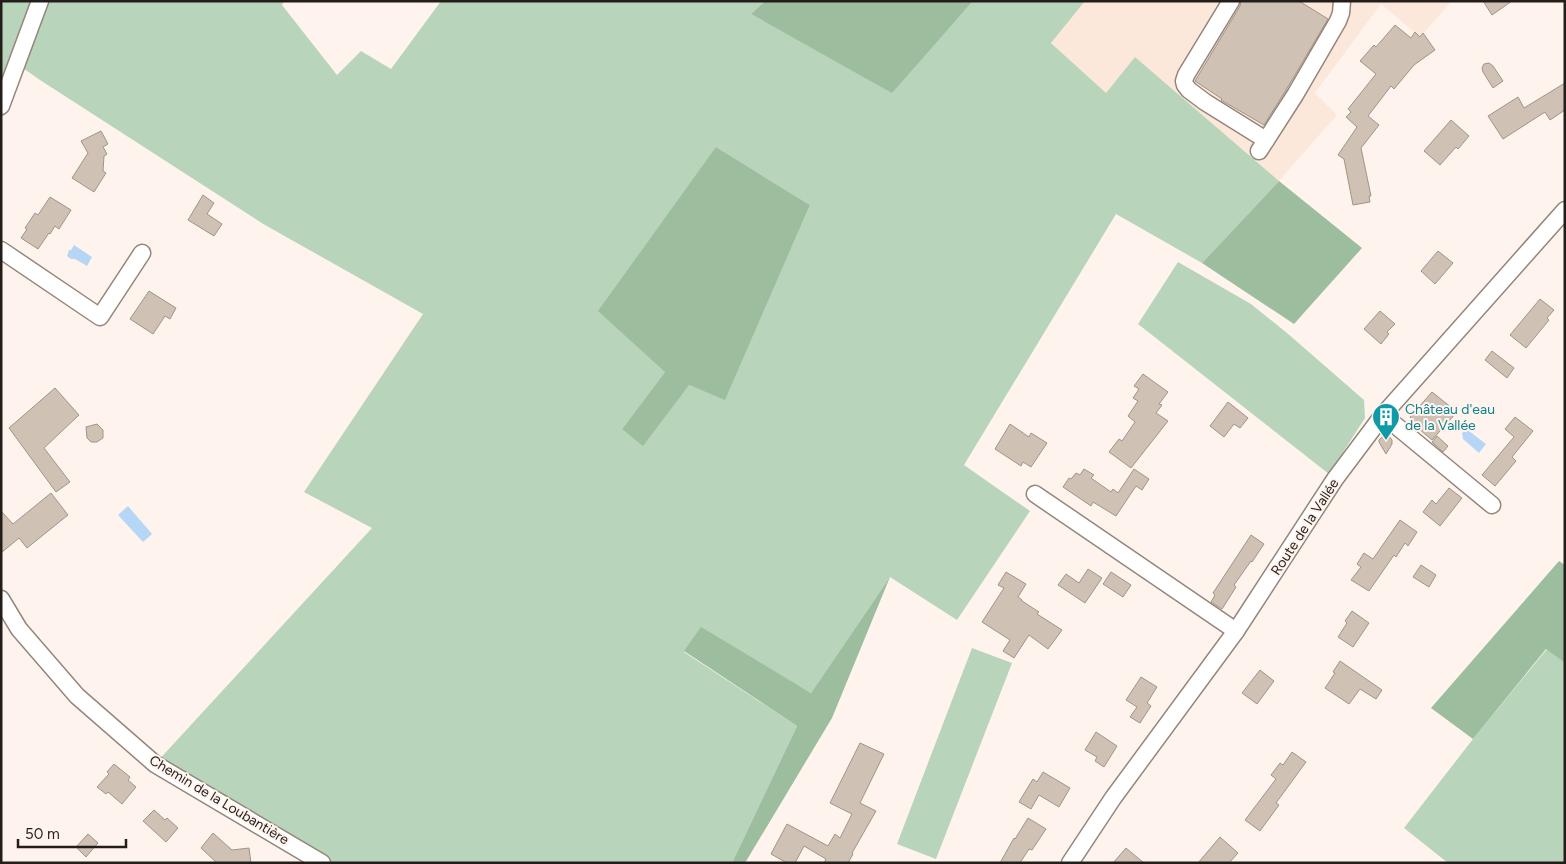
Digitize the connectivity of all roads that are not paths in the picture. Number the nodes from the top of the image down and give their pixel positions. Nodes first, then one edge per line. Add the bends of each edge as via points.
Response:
1 (40, 1) edge
2 (1231, 1) edge
3 (1342, 1) edge
4 (1, 106) edge
5 (1565, 210) edge
6 (1, 250) edge
7 (142, 253) dead end
8 (1383, 415) junction
9 (1034, 494) dead end
10 (1492, 505) dead end
11 (1, 599) edge
12 (1236, 631) junction
13 (322, 863) edge
14 (1070, 863) edge

1 - 4 street
2 - 3 street via 1184,81 1189,90 1263,146 1338,21
5 - 8 street, Route de la Vallée
6 - 7 street via 100,317
8 - 10 street
8 - 12 street, Route de la Vallée via 1335,479
9 - 12 street
11 - 13 street, Chemin de la Loubantière via 19,629 77,696 155,764
12 - 14 street, Route de la Vallée via 1113,798

